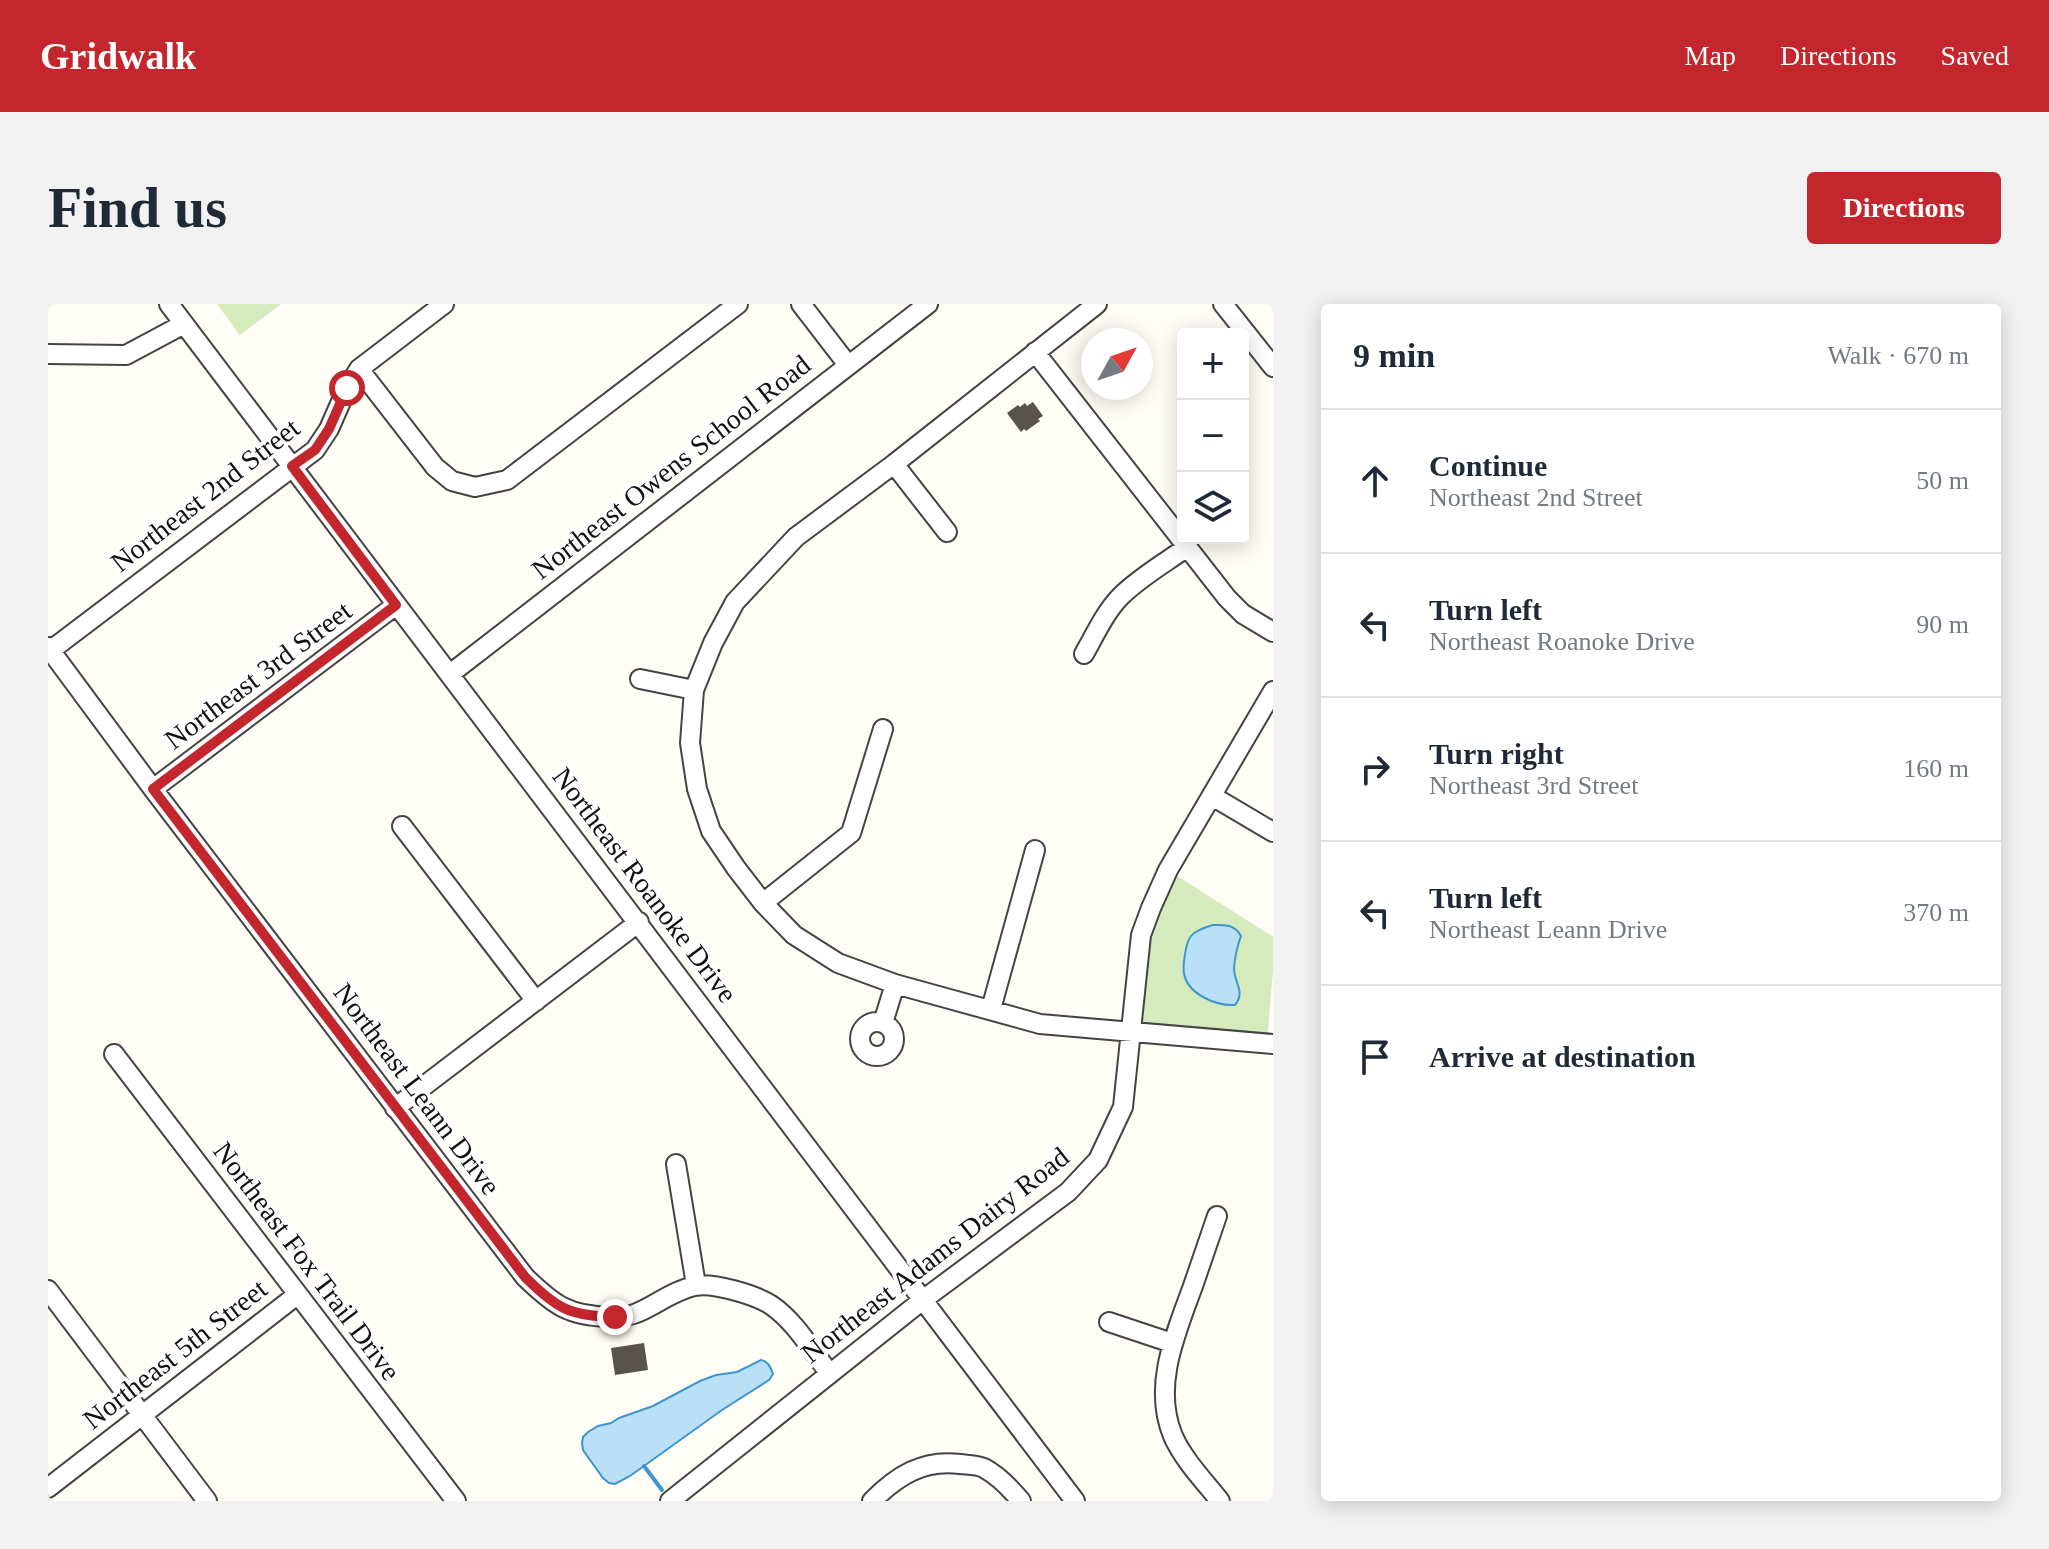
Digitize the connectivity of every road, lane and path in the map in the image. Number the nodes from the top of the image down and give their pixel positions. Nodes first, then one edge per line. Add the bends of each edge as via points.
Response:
1 (169, 304) edge
2 (444, 304) edge
3 (738, 304) edge
4 (801, 304) edge
5 (928, 304) edge
6 (1097, 304) edge
7 (1223, 304) edge
8 (184, 324) junction
9 (1035, 352) junction
10 (48, 354) edge
11 (848, 365) junction
12 (1273, 367) edge
13 (359, 369) junction
14 (894, 464) junction
15 (292, 466) junction
16 (947, 532) dead end
17 (1187, 547) junction
18 (396, 605) junction
19 (1273, 632) edge
20 (50, 648) edge
21 (1084, 654) dead end
22 (450, 674) junction
23 (640, 679) dead end
24 (694, 690) junction
25 (1273, 691) edge
26 (883, 729) dead end
27 (153, 789) junction
28 (1212, 796) junction
29 (402, 826) dead end
30 (1273, 832) edge
31 (1035, 850) dead end
32 (763, 903) junction
33 (639, 922) junction
34 (895, 984) junction
35 (536, 1001) junction
36 (991, 1009) junction
37 (883, 1023) dead end
38 (1133, 1033) junction
39 (1273, 1044) edge
40 (114, 1054) dead end
41 (395, 1108) junction
42 (676, 1164) dead end
43 (1217, 1216) dead end
44 (696, 1285) junction
45 (48, 1290) edge
46 (297, 1295) junction
47 (924, 1299) junction
48 (1109, 1322) dead end
49 (1172, 1343) junction
50 (830, 1374) junction
51 (143, 1416) junction
52 (48, 1488) edge
53 (207, 1501) edge
54 (456, 1501) edge
55 (670, 1501) edge
56 (872, 1501) edge
57 (1021, 1501) edge
58 (1075, 1501) edge
59 (1220, 1501) edge

1 - 8 street, Northeast Roanoke Drive
2 - 13 street, Northeast 2nd Street
3 - 13 street via 507,480 475,487 452,481 435,467
4 - 11 street
5 - 11 street, Northeast Owens School Road
6 - 9 street
7 - 12 street
8 - 10 street via 126,355
8 - 15 street, Northeast Roanoke Drive
9 - 14 street
9 - 17 street
11 - 22 street, Northeast Owens School Road
13 - 15 street, Northeast 2nd Street via 315,450
14 - 16 street
14 - 24 street via 796,537 762,571 735,602
15 - 18 street, Northeast Roanoke Drive
15 - 20 street, Northeast 2nd Street
17 - 19 street via 1243,614
17 - 21 street via 1120,596
18 - 22 street, Northeast Roanoke Drive
18 - 27 street, Northeast 3rd Street
20 - 27 street, Northeast Leann Drive
22 - 33 street, Northeast Roanoke Drive
23 - 24 street
24 - 32 street via 690,743 697,789 711,831
25 - 28 street, Northeast Adams Dairy Road
26 - 32 street via 851,833
27 - 41 street, Northeast Leann Drive
28 - 30 street
28 - 38 street, Northeast Adams Dairy Road via 1168,870 1141,935
29 - 35 street
31 - 36 street
32 - 34 street via 794,935 838,963
33 - 35 street
33 - 47 street, Northeast Roanoke Drive
34 - 36 street
34 - 37 street
35 - 41 street
36 - 38 street via 1040,1024
38 - 39 street
38 - 47 street, Northeast Adams Dairy Road via 1123,1107 1098,1160 1068,1192
40 - 46 street, Northeast Fox Trail Drive
41 - 44 street, Northeast Leann Drive via 525,1277 566,1311 590,1317 635,1314
42 - 44 street
43 - 49 street
44 - 50 street via 726,1288 770,1304
45 - 51 street
46 - 51 street, Northeast 5th Street
46 - 54 street, Northeast Fox Trail Drive
47 - 50 street, Northeast Adams Dairy Road
47 - 58 street, Northeast Roanoke Drive
48 - 49 street
49 - 59 street via 1165,1385 1173,1436
50 - 55 street, Northeast Adams Dairy Road
51 - 52 street, Northeast 5th Street
51 - 53 street
56 - 57 street via 917,1468 949,1463 982,1467

